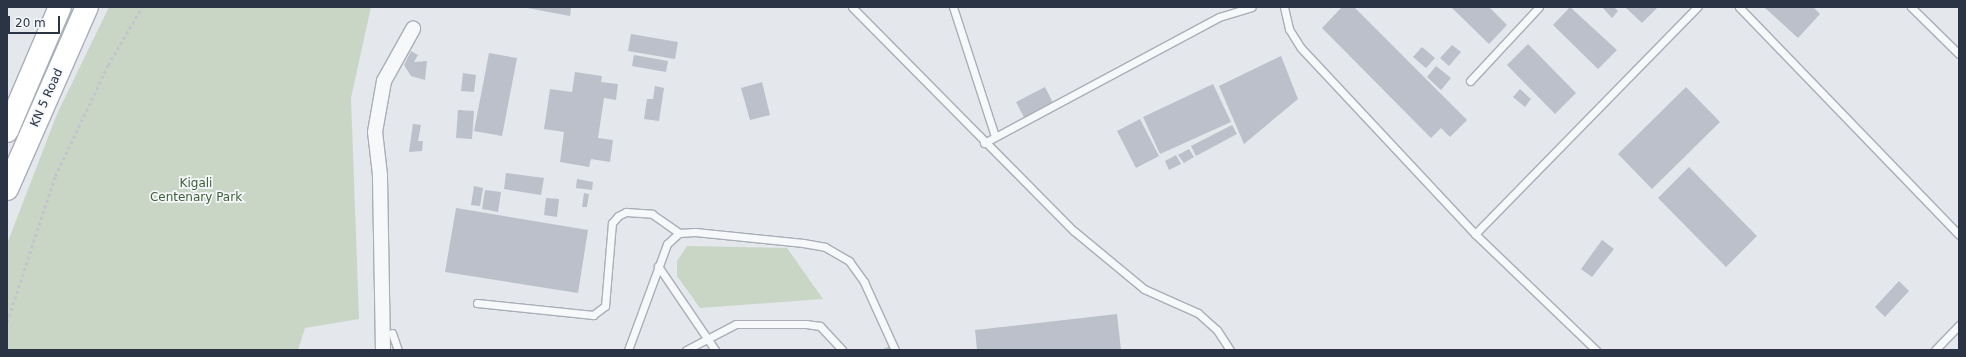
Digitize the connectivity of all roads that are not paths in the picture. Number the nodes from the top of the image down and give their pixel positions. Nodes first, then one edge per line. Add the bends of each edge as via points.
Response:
1 (60, 7) edge
2 (87, 7) edge
3 (852, 7) edge
4 (953, 7) edge
5 (1252, 7) edge
6 (1284, 7) edge
7 (1539, 7) edge
8 (1697, 7) edge
9 (1738, 7) edge
10 (1911, 7) edge
11 (413, 29) dead end
12 (1959, 54) edge
13 (1470, 81) dead end
14 (7, 131) edge
15 (995, 136) junction
16 (984, 143) junction
17 (7, 189) edge
18 (679, 233) junction
19 (1475, 234) junction
20 (1959, 235) edge
21 (658, 266) junction
22 (476, 303) dead end
23 (1959, 325) edge
24 (392, 333) dead end
25 (708, 336) junction
26 (383, 350) edge
27 (398, 350) edge
28 (628, 350) edge
29 (686, 350) edge
30 (715, 350) edge
31 (842, 350) edge
32 (895, 350) edge
33 (1230, 350) edge
34 (1596, 350) edge
35 (1935, 350) edge

1 - 14 main road, KN 5 Road
2 - 17 main road, KN 5 Road
3 - 16 lane
4 - 15 lane
5 - 15 lane via 1219,17
6 - 19 lane via 1289,30 1301,48
7 - 13 lane
8 - 19 lane
9 - 20 lane
10 - 12 lane
11 - 26 street via 384,81 376,132 380,175
15 - 16 lane
16 - 33 lane via 1074,231 1144,289 1198,313 1217,330
18 - 21 lane via 667,244
18 - 22 lane via 652,214 626,212 618,216 612,223 605,306 593,315
18 - 32 lane via 824,247 849,261 856,271
19 - 34 lane
21 - 25 lane
21 - 28 lane
23 - 35 lane
24 - 27 lane
25 - 29 lane
25 - 30 lane
25 - 31 lane via 736,324 806,324 820,326

